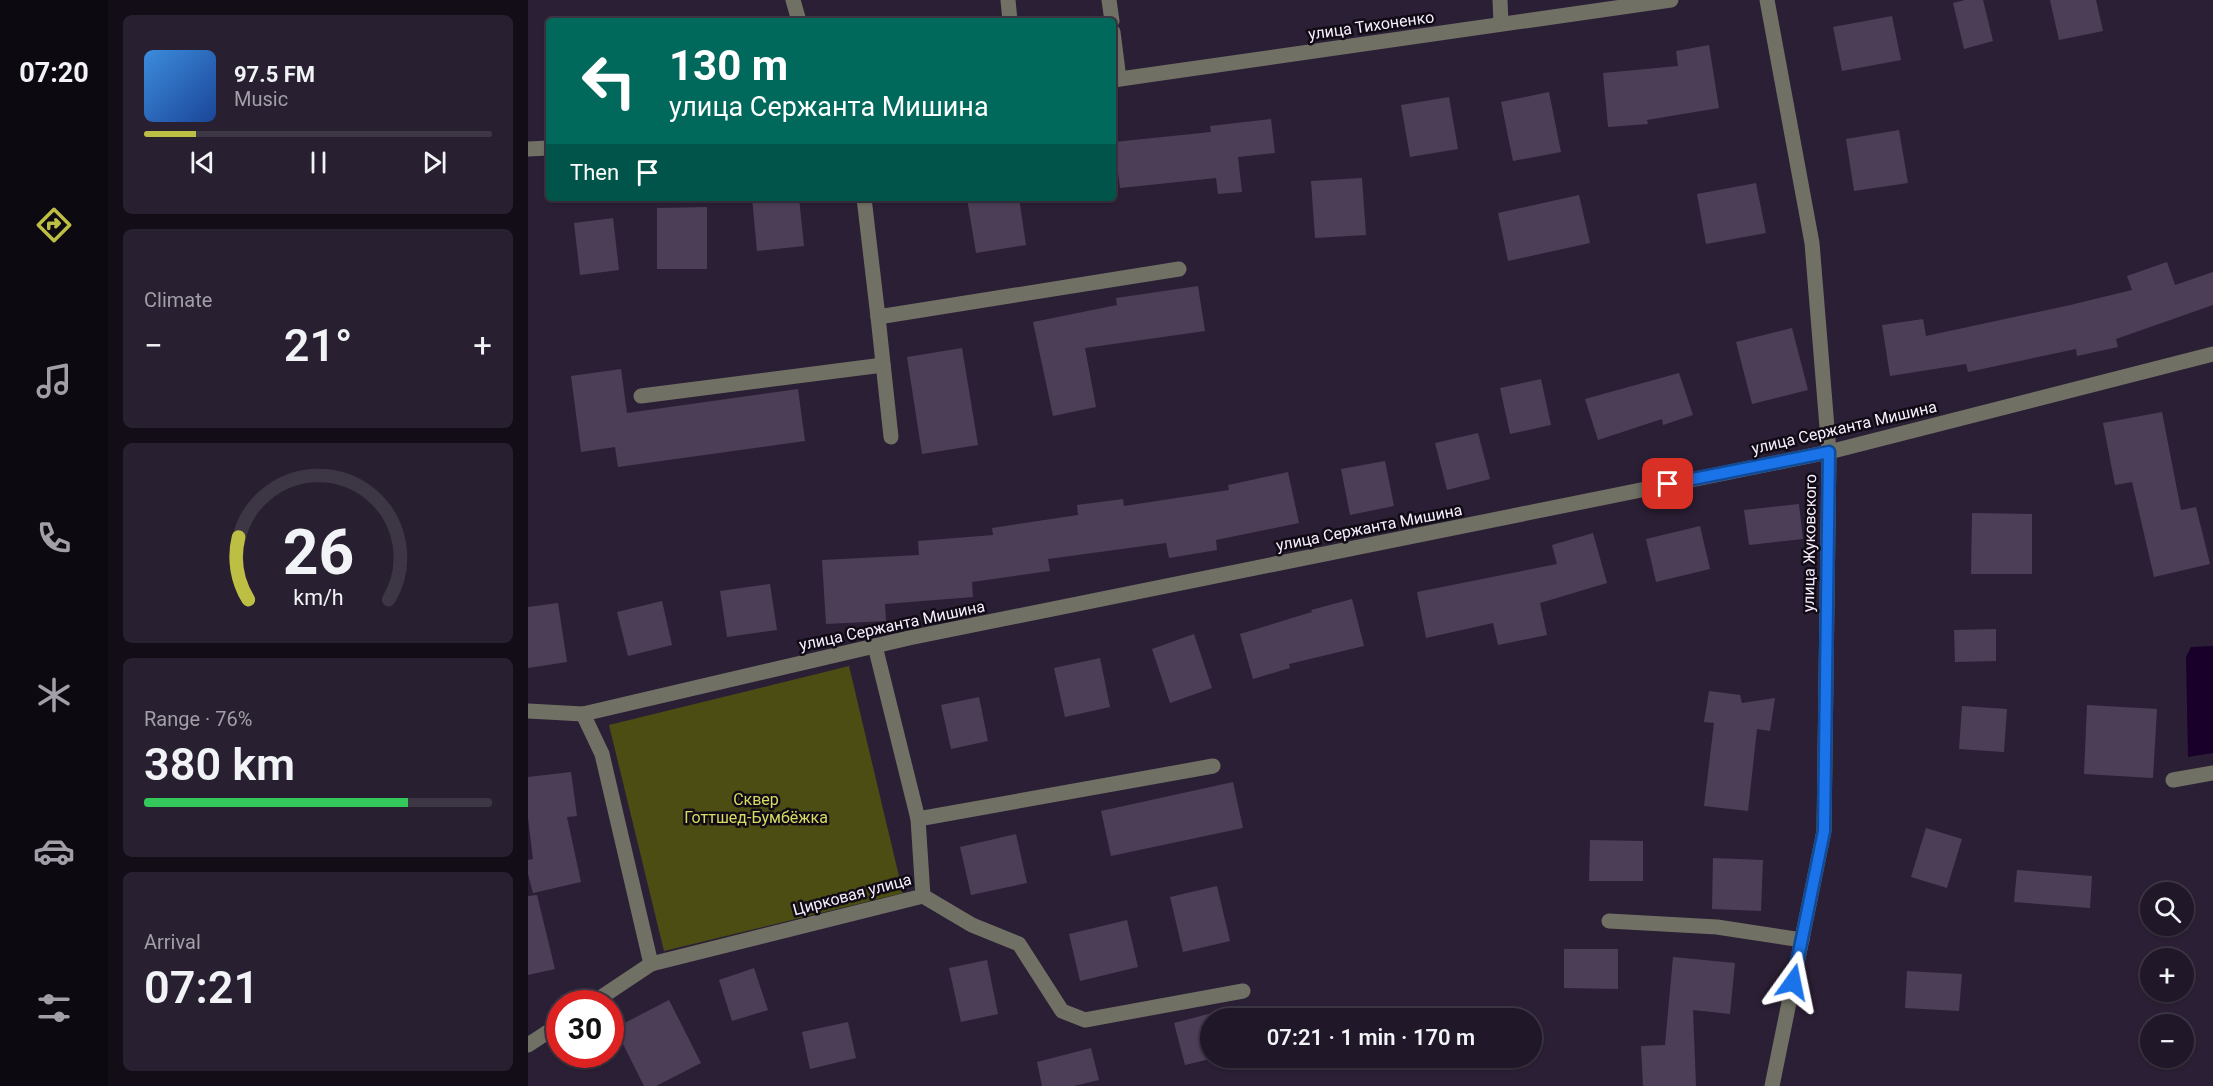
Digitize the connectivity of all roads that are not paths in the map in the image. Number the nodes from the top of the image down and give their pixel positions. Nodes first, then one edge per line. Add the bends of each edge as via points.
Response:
1 (793, 0) edge
2 (1008, 0) edge
3 (1109, 0) edge
4 (1500, 0) edge
5 (1671, 0) edge
6 (1767, 0) edge
7 (798, 18) edge
8 (1010, 18) edge
9 (1112, 18) edge
10 (1501, 24) junction
11 (1116, 79) edge
12 (546, 148) edge
13 (528, 150) edge
14 (864, 201) edge
15 (1179, 269) dead end
16 (878, 317) junction
17 (2213, 354) edge
18 (883, 365) junction
19 (641, 396) dead end
20 (891, 437) dead end
21 (1829, 452) junction
22 (875, 646) junction
23 (528, 711) edge
24 (583, 714) junction
25 (1213, 766) dead end
26 (2213, 773) edge
27 (2174, 780) dead end
28 (918, 819) junction
29 (923, 896) junction
30 (1609, 921) dead end
31 (1802, 940) junction
32 (651, 964) junction
33 (612, 990) edge
34 (1243, 991) dead end
35 (546, 1033) edge
36 (528, 1045) edge
37 (1772, 1086) edge

1 - 7 street
2 - 8 street
3 - 9 street
4 - 10 street
5 - 10 street, улица Тихоненко
6 - 21 street, улица Жуковского via 1812,243
10 - 11 street, улица Тихоненко
12 - 13 street
14 - 16 street
15 - 16 street
16 - 18 street
17 - 21 street, улица Сержанта Мишина
18 - 19 street
18 - 20 street
21 - 22 street, улица Сержанта Мишина
21 - 31 street, улица Жуковского via 1824,831
22 - 24 street, улица Сержанта Мишина
22 - 28 street, Цирковая улица
23 - 24 street, улица Сержанта Мишина
24 - 32 street via 602,754
25 - 28 street
26 - 27 street
28 - 29 street, Цирковая улица
29 - 32 street, Цирковая улица
29 - 34 street via 972,926 1019,944 1062,1011 1085,1020
30 - 31 street via 1717,927
31 - 37 street, улица Жуковского
32 - 33 street, Цирковая улица
35 - 36 street

